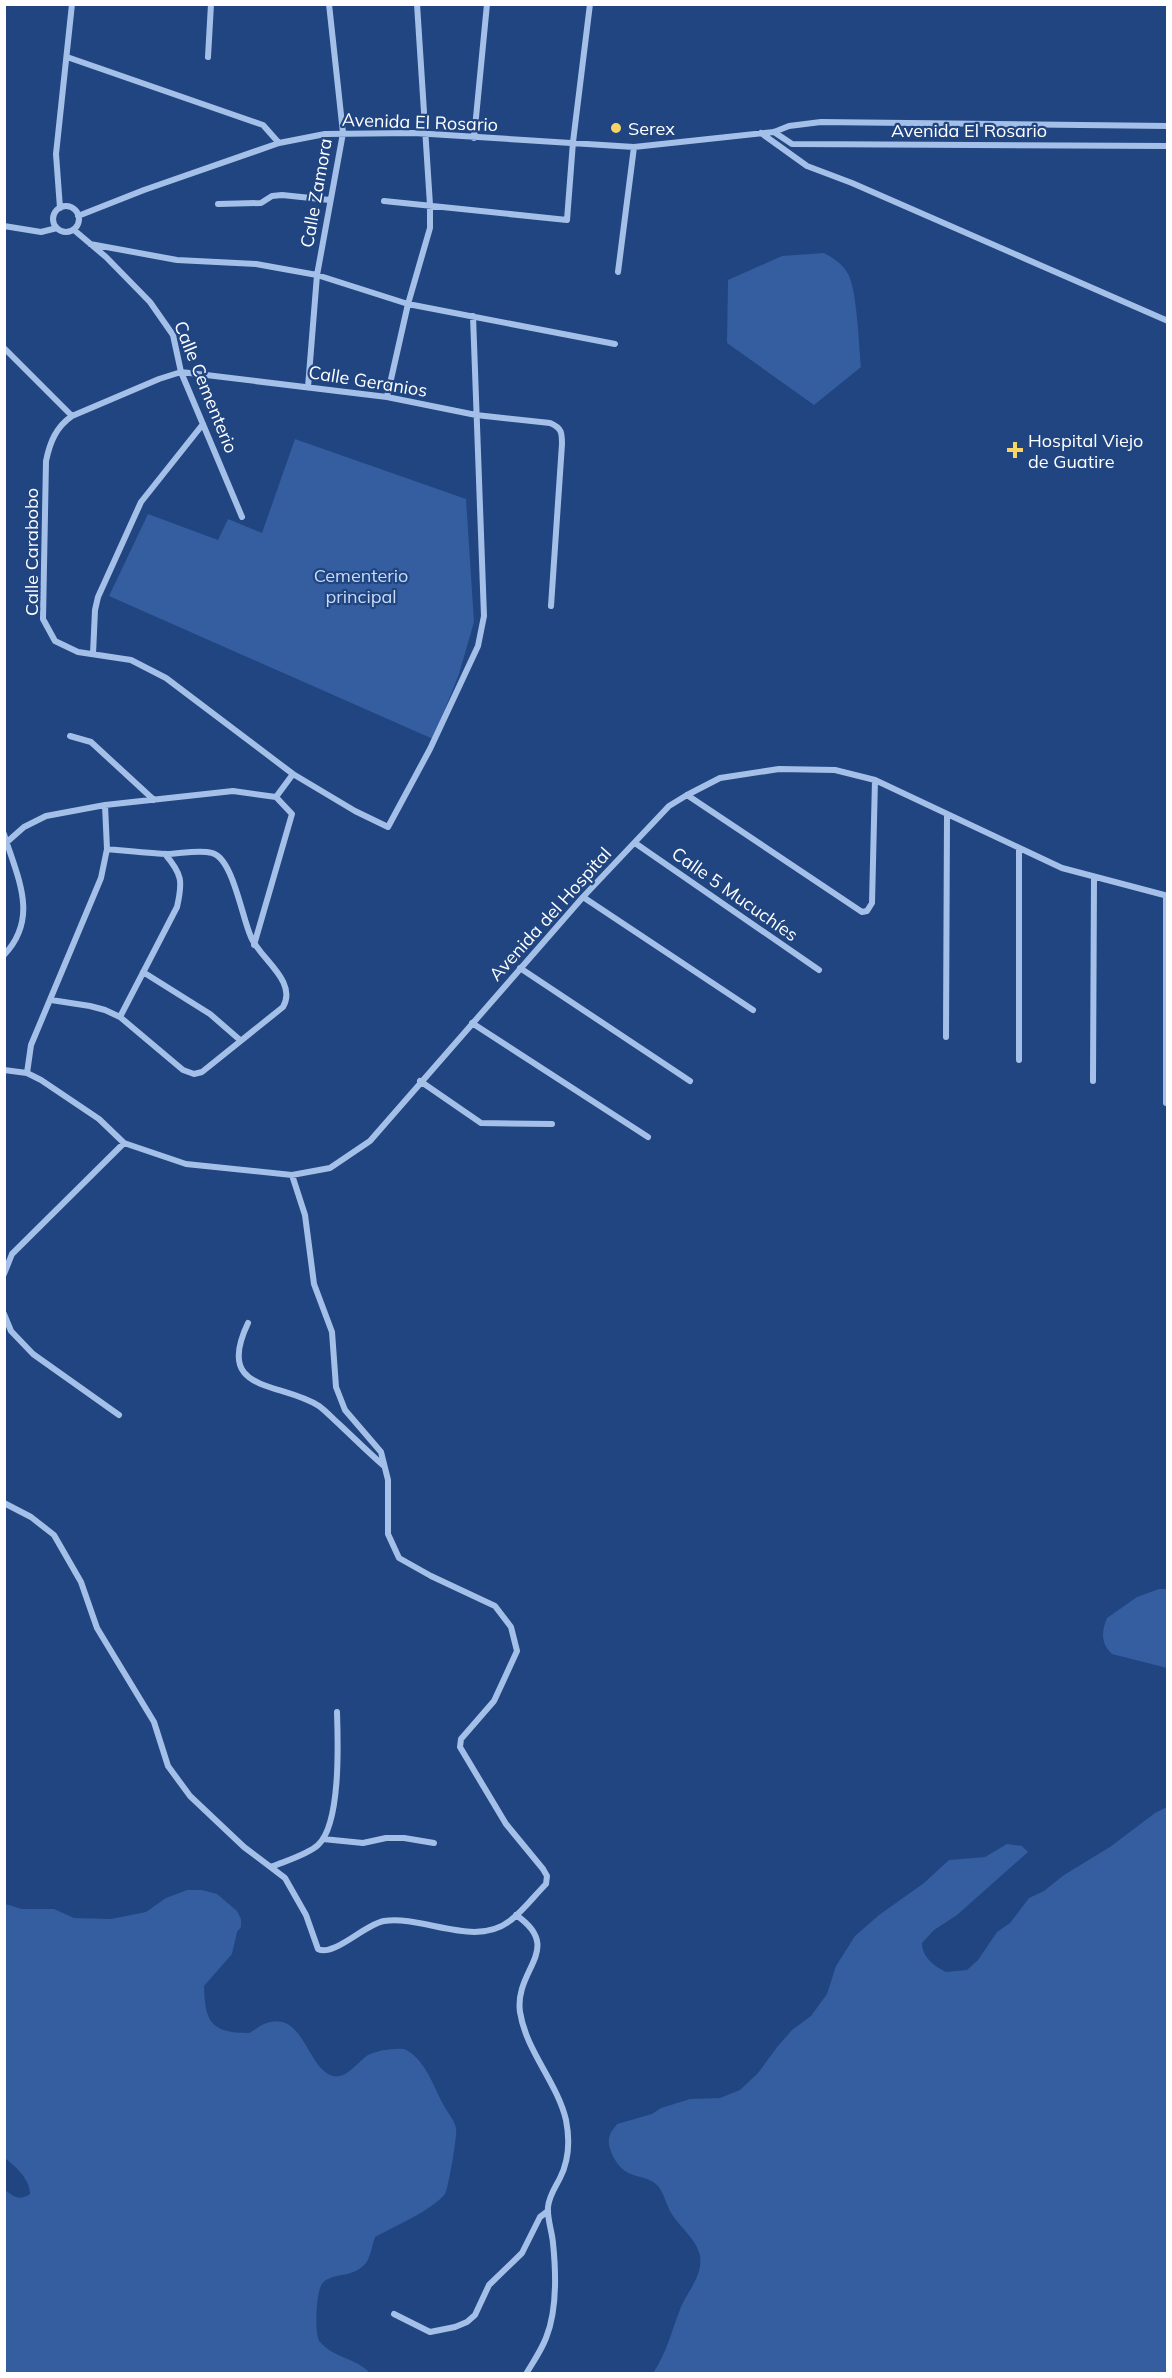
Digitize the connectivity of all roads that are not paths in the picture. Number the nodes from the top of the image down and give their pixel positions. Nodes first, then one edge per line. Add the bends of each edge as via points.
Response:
1 (72, 4) edge
2 (211, 4) edge
3 (328, 4) edge
4 (417, 4) edge
5 (487, 4) edge
6 (590, 4) edge
7 (67, 57) junction
8 (208, 57) dead end
9 (1167, 126) edge
10 (774, 132) junction
11 (343, 133) junction
12 (760, 133) junction
13 (425, 134) junction
14 (474, 138) junction
15 (573, 142) junction
16 (279, 143) junction
17 (1167, 146) edge
18 (634, 147) junction
19 (330, 200) junction
20 (384, 201) dead end
21 (218, 204) dead end
22 (430, 205) junction
23 (60, 208) junction
24 (78, 216) junction
25 (4, 226) edge
26 (57, 228) junction
27 (74, 230) junction
28 (90, 244) junction
29 (618, 272) dead end
30 (317, 275) junction
31 (408, 304) junction
32 (473, 316) junction
33 (1167, 321) edge
34 (615, 344) dead end
35 (4, 348) edge
36 (180, 372) junction
37 (308, 387) junction
38 (387, 397) junction
39 (476, 415) junction
40 (72, 416) junction
41 (203, 424) junction
42 (242, 517) dead end
43 (551, 606) dead end
44 (93, 654) junction
45 (70, 736) dead end
46 (293, 774) junction
47 (875, 780) junction
48 (687, 795) junction
49 (276, 797) junction
50 (154, 800) junction
51 (105, 805) junction
52 (947, 814) junction
53 (4, 834) edge
54 (7, 842) junction
55 (635, 843) junction
56 (1019, 848) junction
57 (107, 849) junction
58 (165, 854) junction
59 (1094, 877) junction
60 (1167, 896) edge
61 (583, 897) junction
62 (254, 945) junction
63 (4, 955) edge
64 (520, 968) junction
65 (819, 969) dead end
66 (143, 972) junction
67 (51, 1000) junction
68 (753, 1010) dead end
69 (120, 1017) junction
70 (472, 1023) junction
71 (946, 1037) dead end
72 (240, 1040) junction
73 (1019, 1060) dead end
74 (4, 1070) edge
75 (27, 1073) junction
76 (420, 1081) junction
77 (690, 1081) dead end
78 (1093, 1081) dead end
79 (1166, 1103) dead end
80 (552, 1124) dead end
81 (648, 1137) dead end
82 (124, 1143) junction
83 (292, 1175) junction
84 (4, 1274) edge
85 (4, 1314) edge
86 (248, 1323) dead end
87 (119, 1415) dead end
88 (385, 1467) junction
89 (4, 1503) edge
90 (337, 1712) dead end
91 (323, 1839) junction
92 (434, 1843) dead end
93 (272, 1868) junction
94 (516, 1915) junction
95 (548, 2211) junction
96 (394, 2314) dead end
97 (526, 2373) edge

1 - 7 street
2 - 8 street
3 - 11 street, Calle Zamora
4 - 13 street
5 - 14 street
6 - 15 street
7 - 16 street via 262,125
7 - 23 street via 56,154
9 - 10 street, Avenida El Rosario via 821,122
10 - 12 street, Avenida El Rosario
10 - 17 street, Avenida El Rosario via 792,144
11 - 13 street, Avenida El Rosario
11 - 16 street, Avenida El Rosario
11 - 19 street, Calle Zamora
12 - 18 street, Avenida El Rosario
12 - 33 street via 807,166
13 - 14 street, Avenida El Rosario
13 - 22 street
14 - 15 street, Avenida El Rosario
15 - 18 street, Avenida El Rosario
15 - 22 street via 567,220
16 - 24 street, Avenida El Rosario
18 - 29 street
19 - 21 street via 282,195 261,203
19 - 30 street, Calle Zamora
20 - 22 street
22 - 31 street via 430,228
23 - 24 street via 72,208
23 - 26 street via 54,217
24 - 27 street
25 - 26 street via 41,232
26 - 27 street via 64,232
27 - 28 street, Calle Cementerio
28 - 30 street via 177,260 256,264
28 - 36 street, Calle Cementerio via 150,302 173,335
30 - 31 street
30 - 37 street, Calle Zamora
31 - 32 street
31 - 38 street
32 - 34 street
32 - 39 street
35 - 40 street
36 - 37 street, Calle Geranios
36 - 40 street, Calle Carabobo
36 - 41 street, Calle Cementerio
37 - 38 street, Calle Geranios
38 - 39 street, Calle Geranios
39 - 43 street, Calle Geranios via 550,423 562,433
39 - 46 street, Calle Carabobo via 484,616 478,646 430,749 388,827
40 - 44 street, Calle Carabobo via 53,437 46,461 43,619 55,641
41 - 42 street, Calle Cementerio
41 - 44 street via 141,502 98,597
44 - 46 street, Calle Carabobo via 131,660 166,678
45 - 50 street via 92,742
46 - 49 street
47 - 48 street, Avenida del Hospital via 835,770 779,769 720,778
47 - 48 street via 872,903 862,912
47 - 52 street, Avenida del Hospital
48 - 55 street, Avenida del Hospital via 669,806
49 - 50 street via 233,791
49 - 62 street via 292,814
50 - 51 street
51 - 54 street via 46,816 24,827
51 - 57 street
52 - 56 street, Avenida del Hospital
52 - 71 street
53 - 54 street
54 - 63 street via 25,905 15,944
55 - 61 street, Avenida del Hospital
55 - 65 street, Calle 5 Mucuchíes
56 - 59 street, Avenida del Hospital via 1062,868
56 - 73 street
57 - 58 street
57 - 67 street via 101,878
58 - 62 street via 213,853 224,860
58 - 66 street via 179,871 181,890 177,907
59 - 60 street, Avenida del Hospital
59 - 78 street
60 - 79 street
61 - 64 street, Avenida del Hospital
61 - 68 street
62 - 72 street via 278,973 288,992 287,1000 284,1007
64 - 70 street, Avenida del Hospital
64 - 77 street
66 - 69 street
66 - 72 street via 210,1014
67 - 69 street via 90,1006
67 - 75 street via 31,1045
69 - 72 street via 188,1073 202,1072
70 - 76 street, Avenida del Hospital
70 - 81 street
74 - 75 street, Avenida del Hospital
75 - 82 street, Avenida del Hospital via 99,1119
76 - 80 street via 481,1123
76 - 83 street, Avenida del Hospital via 370,1141 330,1168
82 - 83 street, Avenida del Hospital via 186,1164
82 - 84 street via 12,1254
83 - 88 street via 305,1215 314,1284 332,1332 336,1387 345,1410 381,1452
85 - 87 street via 11,1331 33,1354
86 - 88 street via 240,1339 238,1358 246,1376 320,1406
88 - 94 street via 388,1534 399,1558 495,1606 512,1627 517,1651 494,1701 465,1734 460,1747 506,1824 547,1876 546,1884
89 - 93 street via 31,1516 54,1535 81,1582 97,1628 154,1722 168,1766 190,1796
90 - 91 street via 337,1783
91 - 92 street via 363,1843 404,1838
91 - 93 street via 317,1846
93 - 94 street via 285,1878 306,1915 318,1949 323,1952 382,1921 410,1921 474,1932 503,1925
94 - 95 street via 534,1931 538,1943 522,1985 520,2014 535,2054 561,2103 568,2133 565,2167 552,2192
95 - 96 street via 542,2214 517,2259 492,2280 475,2315 467,2322 430,2332
95 - 97 street via 554,2246 550,2324 542,2348

